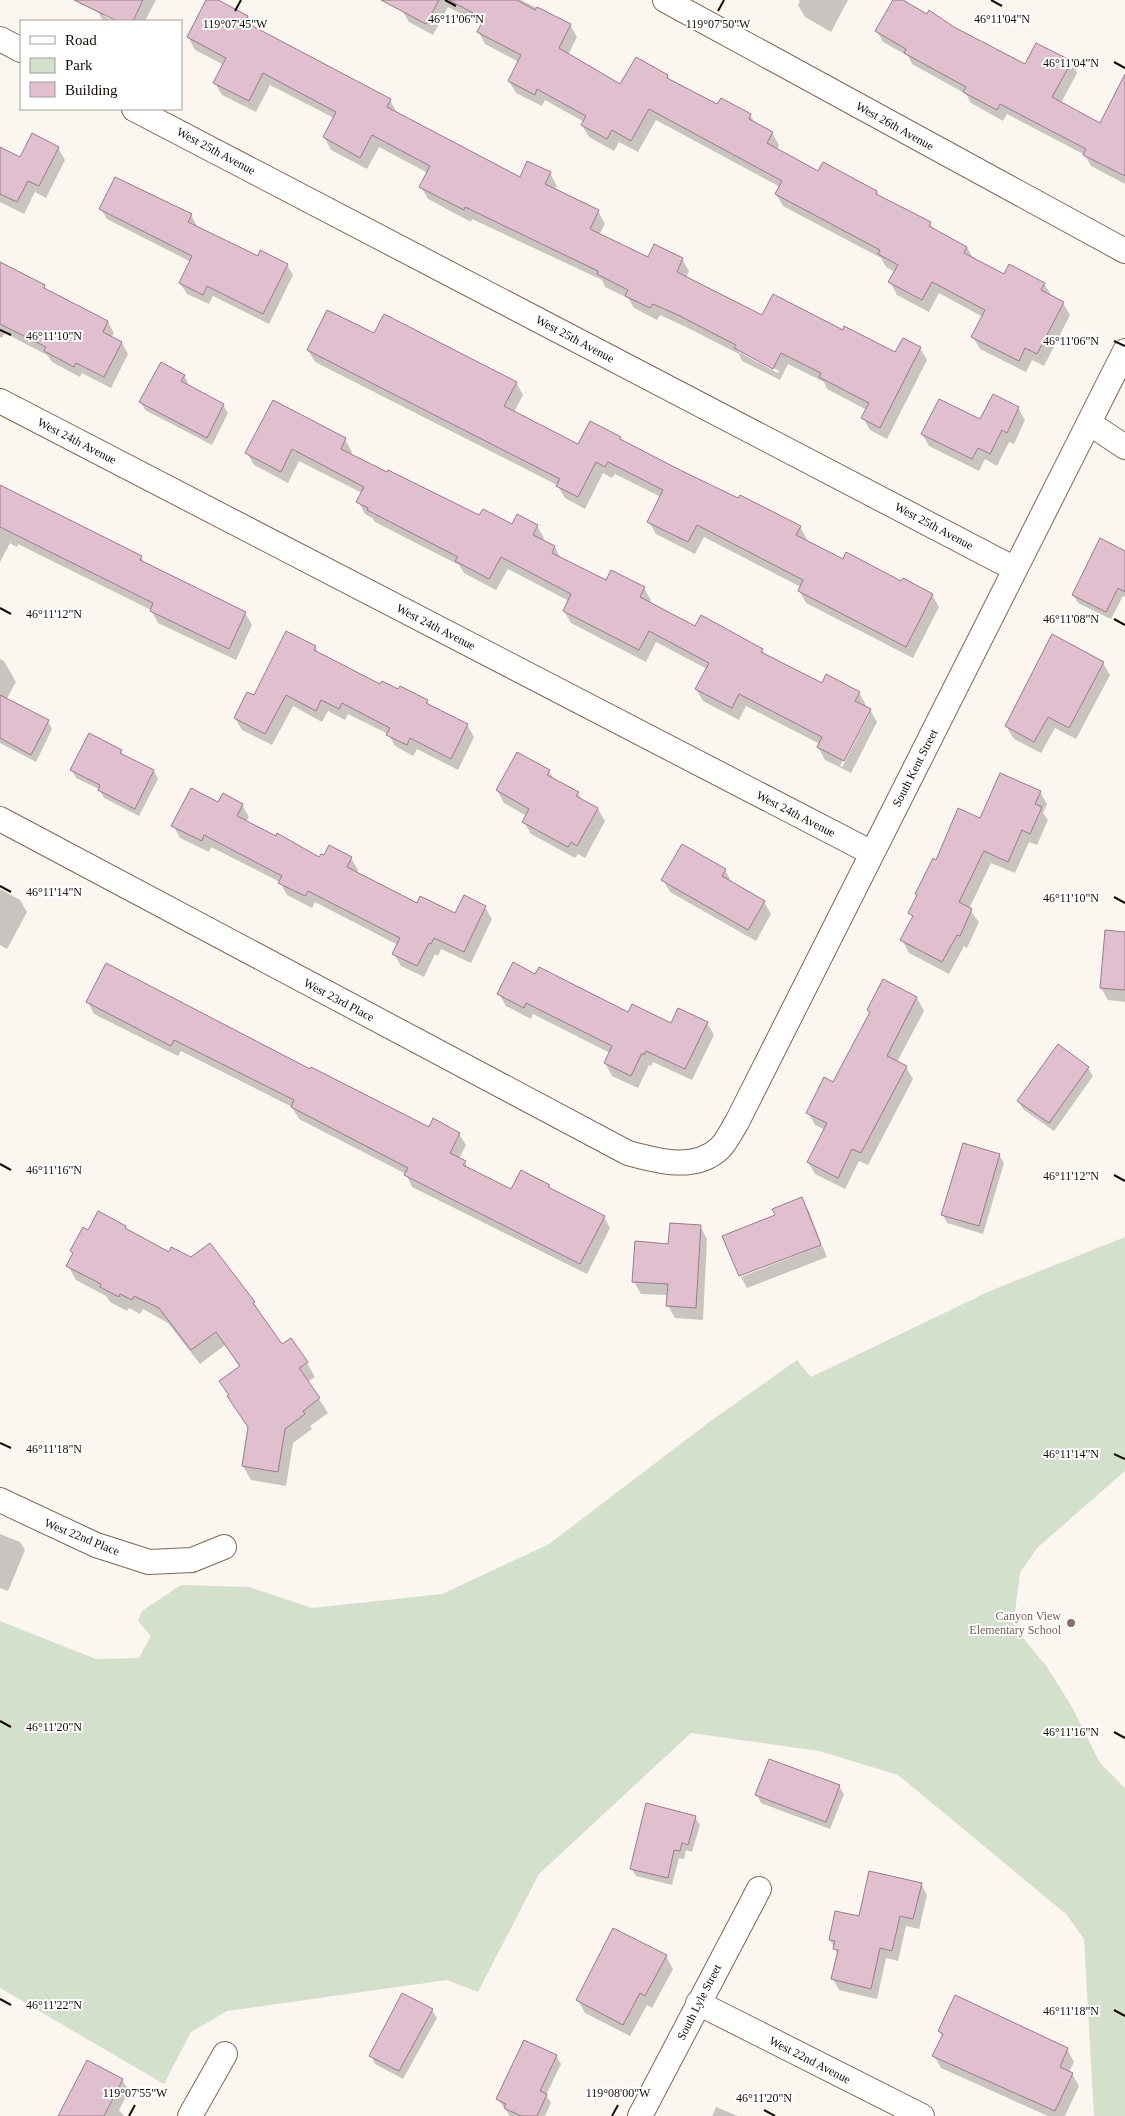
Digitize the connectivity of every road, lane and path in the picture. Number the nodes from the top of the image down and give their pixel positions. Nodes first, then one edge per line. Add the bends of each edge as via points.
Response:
1 (665, 0) edge
2 (0, 39) edge
3 (20, 49) edge
4 (136, 110) edge
5 (1125, 251) edge
6 (1125, 352) edge
7 (0, 401) edge
8 (1089, 423) junction
9 (1125, 447) edge
10 (1015, 569) junction
11 (0, 819) edge
12 (872, 853) junction
13 (684, 1163) joint
14 (0, 1500) edge
15 (224, 1547) dead end
16 (759, 1889) dead end
17 (698, 2004) junction
18 (225, 2054) dead end
19 (190, 2116) edge
20 (640, 2116) edge
21 (922, 2116) edge

1 - 5 street, West 26th Avenue
2 - 3 street
4 - 10 street, West 25th Avenue
6 - 8 street, South Kent Street
7 - 12 street, West 24th Avenue
8 - 9 street
8 - 10 street, South Kent Street
10 - 12 street, South Kent Street
11 - 13 street, West 23rd Place via 628,1153
12 - 13 street, South Kent Street via 737,1122 720,1147 706,1157
14 - 15 street, West 22nd Place via 96,1545 148,1562 192,1560
16 - 17 street, South Lyle Street
17 - 20 street, South Lyle Street
17 - 21 street, West 22nd Avenue
18 - 19 street

